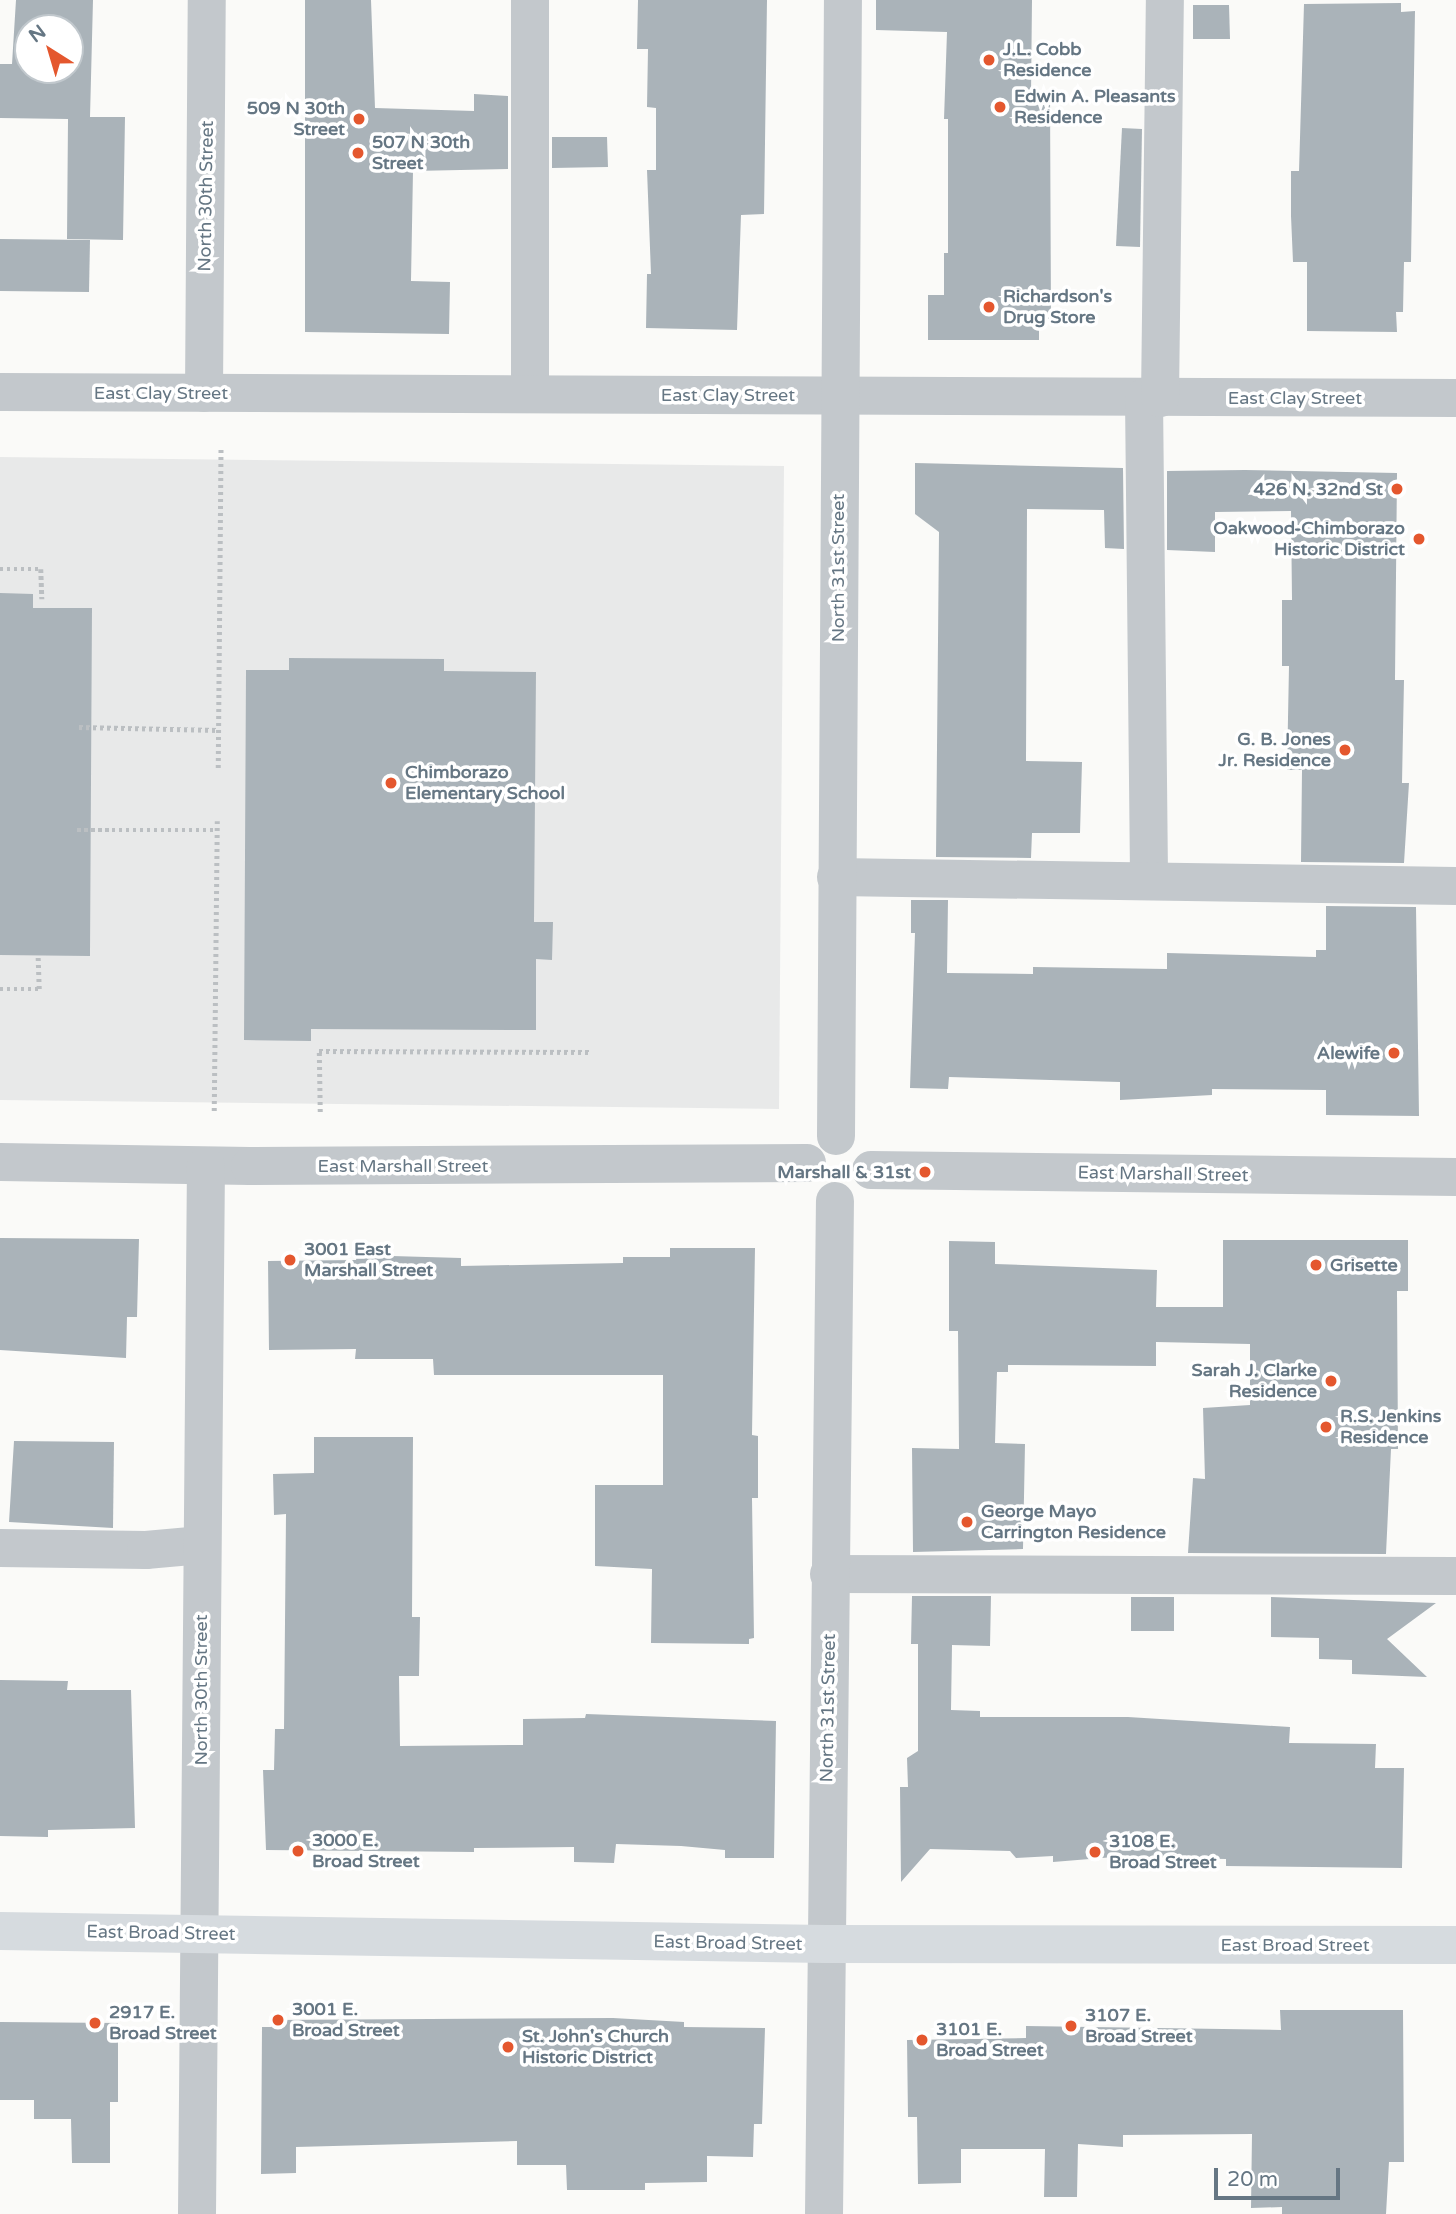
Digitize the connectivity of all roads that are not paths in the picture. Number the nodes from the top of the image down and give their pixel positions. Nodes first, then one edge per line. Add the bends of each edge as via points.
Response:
1 (207, 0) edge
2 (530, 0) edge
3 (843, 0) edge
4 (1165, 0) edge
5 (0, 392) edge
6 (204, 393) junction
7 (530, 394) junction
8 (839, 396) junction
9 (1152, 398) junction
10 (1456, 398) edge
11 (836, 877) junction
12 (1149, 881) junction
13 (1456, 886) edge
14 (836, 1136) junction
15 (0, 1161) edge
16 (807, 1163) junction
17 (206, 1166) junction
18 (871, 1170) junction
19 (1456, 1177) edge
20 (835, 1201) junction
21 (202, 1545) junction
22 (0, 1548) edge
23 (830, 1574) junction
24 (1456, 1576) edge
25 (0, 1931) edge
26 (200, 1933) junction
27 (826, 1944) junction
28 (1456, 1945) edge
29 (197, 2214) edge
30 (824, 2214) edge

1 - 6 street, North 30th Street
2 - 7 street
3 - 8 street, North 31st Street
4 - 9 street
5 - 6 street, East Clay Street
6 - 7 street, East Clay Street
7 - 8 street, East Clay Street
8 - 9 street, East Clay Street
8 - 11 street, North 31st Street
9 - 10 street, East Clay Street
9 - 12 street
11 - 12 street
11 - 14 street, North 31st Street
12 - 13 street
14 - 16 street via 817,1145
14 - 18 street via 857,1142
15 - 17 street, East Marshall Street
16 - 17 street, East Marshall Street
16 - 20 street via 810,1184
17 - 21 street, North 30th Street
18 - 19 street, East Marshall Street
18 - 20 street via 855,1197
20 - 23 street, North 31st Street
21 - 22 street via 146,1550
21 - 26 street, North 30th Street
23 - 24 street
23 - 27 street, North 31st Street
25 - 26 main road, East Broad Street
26 - 27 main road, East Broad Street
26 - 29 street, North 30th Street
27 - 28 main road, East Broad Street
27 - 30 street, North 31st Street

